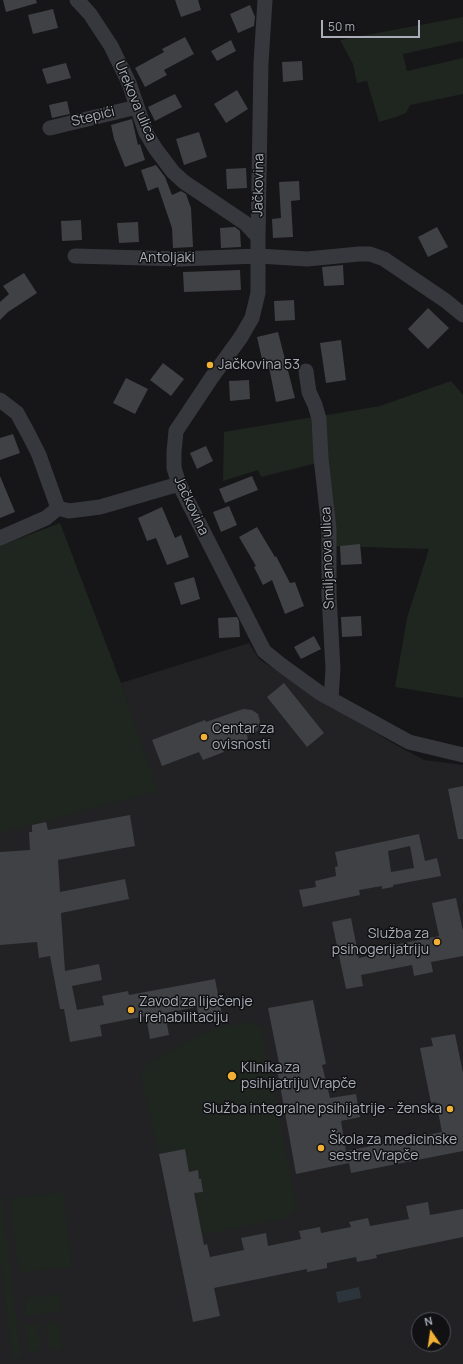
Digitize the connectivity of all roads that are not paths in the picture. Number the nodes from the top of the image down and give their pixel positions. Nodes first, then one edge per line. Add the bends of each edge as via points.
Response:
1 (77, 0) edge
2 (265, 0) edge
3 (137, 107) junction
4 (50, 128) dead end
5 (258, 237) junction
6 (76, 256) dead end
7 (258, 256) junction
8 (463, 315) edge
9 (306, 371) dead end
10 (0, 400) edge
11 (179, 484) junction
12 (58, 508) junction
13 (0, 538) edge
14 (331, 699) junction
15 (463, 755) edge

1 - 3 street, Urekova ulica via 90,14 111,46 129,83
2 - 5 street, Jačkovina via 261,63
3 - 4 street, Stepići
3 - 5 street, Urekova ulica via 146,133 173,172 245,223
5 - 7 street, Jačkovina
6 - 7 street, Antoljaki via 180,259
7 - 8 street, Antoljaki via 307,259 359,254 376,256 391,263
7 - 11 street, Jačkovina via 258,293 252,318 176,431 174,468
9 - 14 street, Smiljanova ulica via 309,392 319,418 320,458 329,529 333,668
10 - 12 street via 17,413 30,435
11 - 12 street via 100,507 69,511
11 - 14 street, Jačkovina via 264,651 308,685
12 - 13 street via 46,518
14 - 15 street, Jačkovina via 409,742

